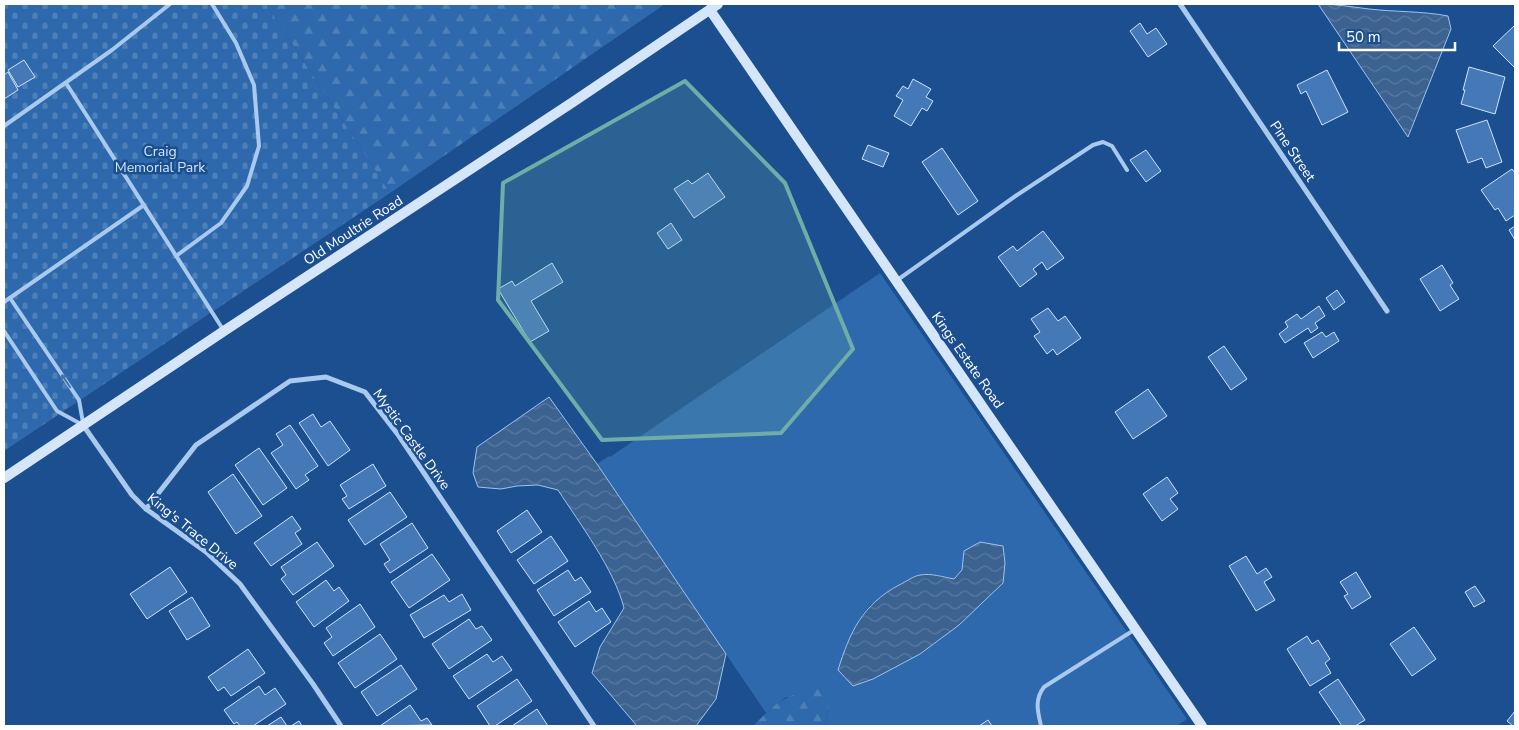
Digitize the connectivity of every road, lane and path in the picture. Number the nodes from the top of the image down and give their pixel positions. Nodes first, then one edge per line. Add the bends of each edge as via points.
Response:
1 (170, 4) edge
2 (212, 4) edge
3 (1180, 4) edge
4 (714, 7) edge
5 (66, 83) junction
6 (4, 126) edge
7 (1127, 170) dead end
8 (144, 205) junction
9 (176, 256) junction
10 (896, 281) junction
11 (10, 298) junction
12 (4, 302) edge
13 (1387, 311) dead end
14 (4, 331) edge
15 (224, 331) junction
16 (83, 425) junction
17 (4, 478) edge
18 (146, 509) junction
19 (1136, 629) junction
20 (341, 726) edge
21 (594, 726) edge
22 (1042, 726) edge
23 (1202, 726) edge

1 - 5 lane
2 - 9 lane via 236,43 254,85 259,146 246,186 221,223
3 - 13 street, Pine Street
4 - 10 street, Kings Estate Road
4 - 15 street, Old Moultrie Road
5 - 6 lane
5 - 8 lane
7 - 10 lane via 1112,146 1103,142 1093,145
8 - 9 lane
8 - 11 lane
9 - 15 lane
10 - 19 street, Kings Estate Road
11 - 12 lane
16 -> 11 lane via 79,400
14 - 16 lane via 57,411
15 - 16 street, Old Moultrie Road
16 - 17 street, Old Moultrie Road
16 - 18 street, King's Trace Drive via 132,495
18 - 20 street, King's Trace Drive via 206,552 240,584
18 - 21 street, Mystic Castle Drive via 196,445 290,381 326,377 365,392 399,436
19 - 22 lane via 1044,688 1038,695
19 - 23 street, Kings Estate Road

